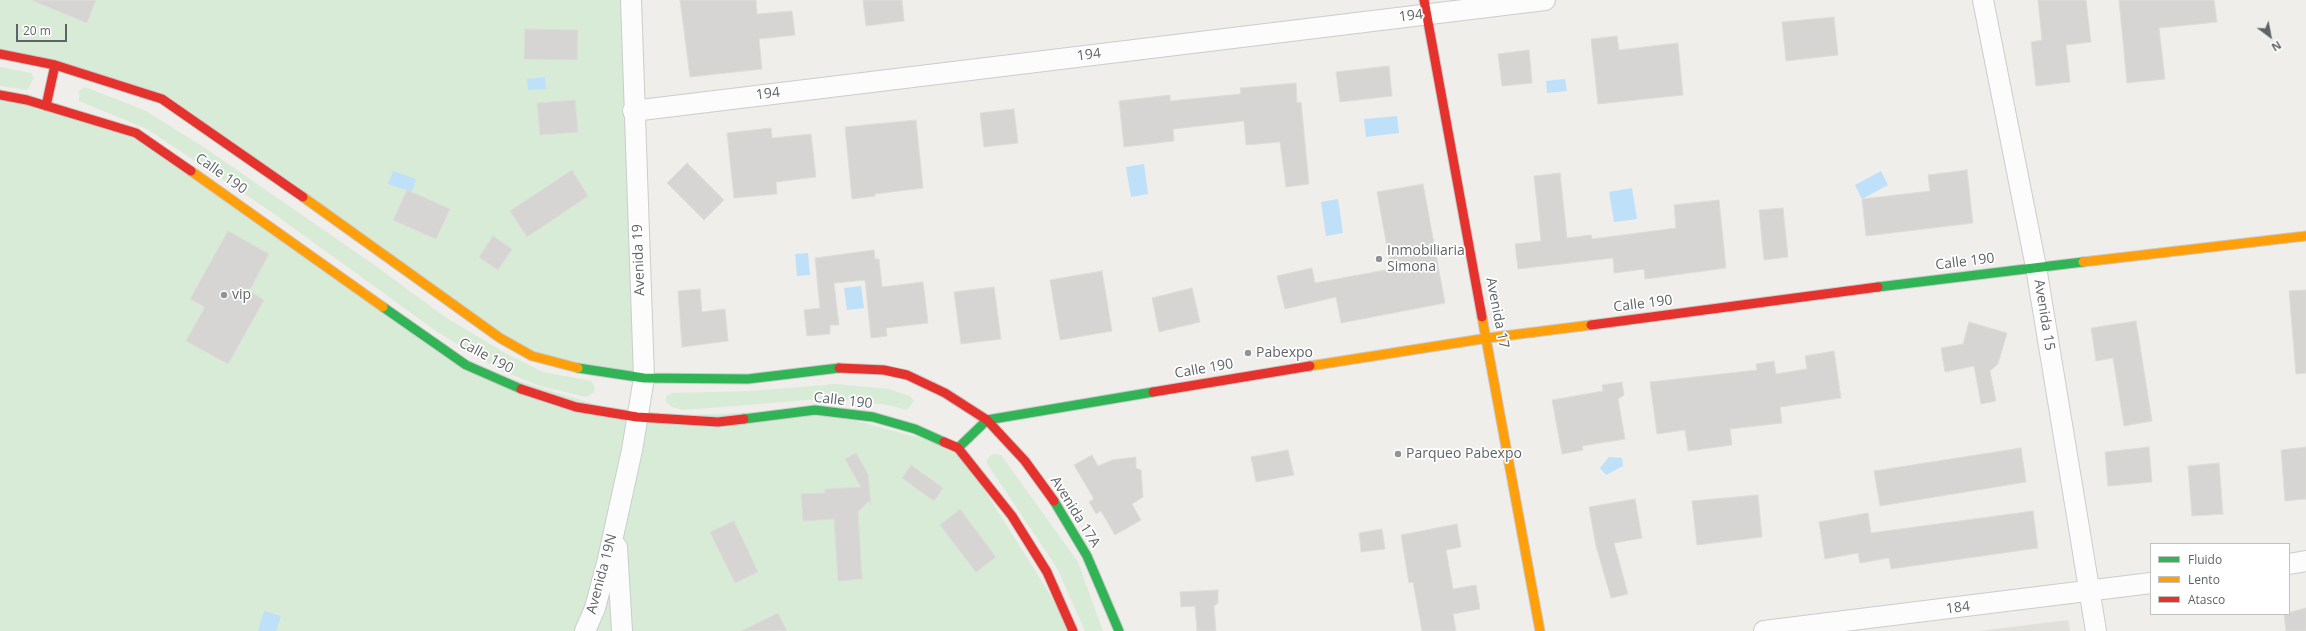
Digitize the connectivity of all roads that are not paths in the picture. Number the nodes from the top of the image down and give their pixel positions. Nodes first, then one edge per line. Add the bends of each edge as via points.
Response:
1 (631, 0) edge
2 (1545, 0) edge
3 (1983, 0) edge
4 (1425, 7) edge
5 (0, 54) edge
6 (54, 65) junction
7 (0, 94) edge
8 (46, 106) junction
9 (633, 111) junction
10 (2306, 236) edge
11 (2036, 267) junction
12 (1488, 338) junction
13 (644, 378) junction
14 (637, 416) junction
15 (987, 420) junction
16 (958, 448) junction
17 (617, 517) junction
18 (2306, 562) edge
19 (2290, 564) edge
20 (2150, 583) edge
21 (2090, 592) junction
22 (585, 631) edge
23 (622, 631) edge
24 (1073, 631) edge
25 (1119, 631) edge
26 (1540, 631) edge
27 (1764, 631) edge
28 (2096, 631) edge

1 - 9 street, Avenida 19
2 - 4 street, 194
3 - 11 street, Avenida 15
4 - 9 street, 194
4 - 12 main road, Avenida 17
5 - 6 main road, Calle 190
6 - 8 main road
6 - 13 main road, Calle 190 via 162,99 500,338 532,356 570,367
7 - 8 main road, Calle 190
8 - 14 main road, Calle 190 via 136,133 466,365 536,394 576,406
9 - 13 street, Avenida 19
10 - 11 main road, Calle 190
11 - 12 main road, Calle 190
11 - 21 street, Avenida 15
12 - 15 main road, Calle 190
12 - 26 main road, Avenida 17
13 - 14 street, Avenida 19
13 - 15 main road, Calle 190 via 748,380 840,368 884,370 907,375 944,393
14 - 16 main road, Calle 190 via 718,422 815,410 873,417 915,429
14 - 17 street, Avenida 19
15 - 16 main road
15 - 25 main road, Avenida 17A via 1025,461 1059,507 1087,556
16 - 24 main road via 1012,516 1043,565
17 - 22 street, Avenida 19N via 595,608
17 - 23 street
18 - 19 street
20 - 21 street, 184
21 - 27 street, 184
21 - 28 street, Avenida 15

